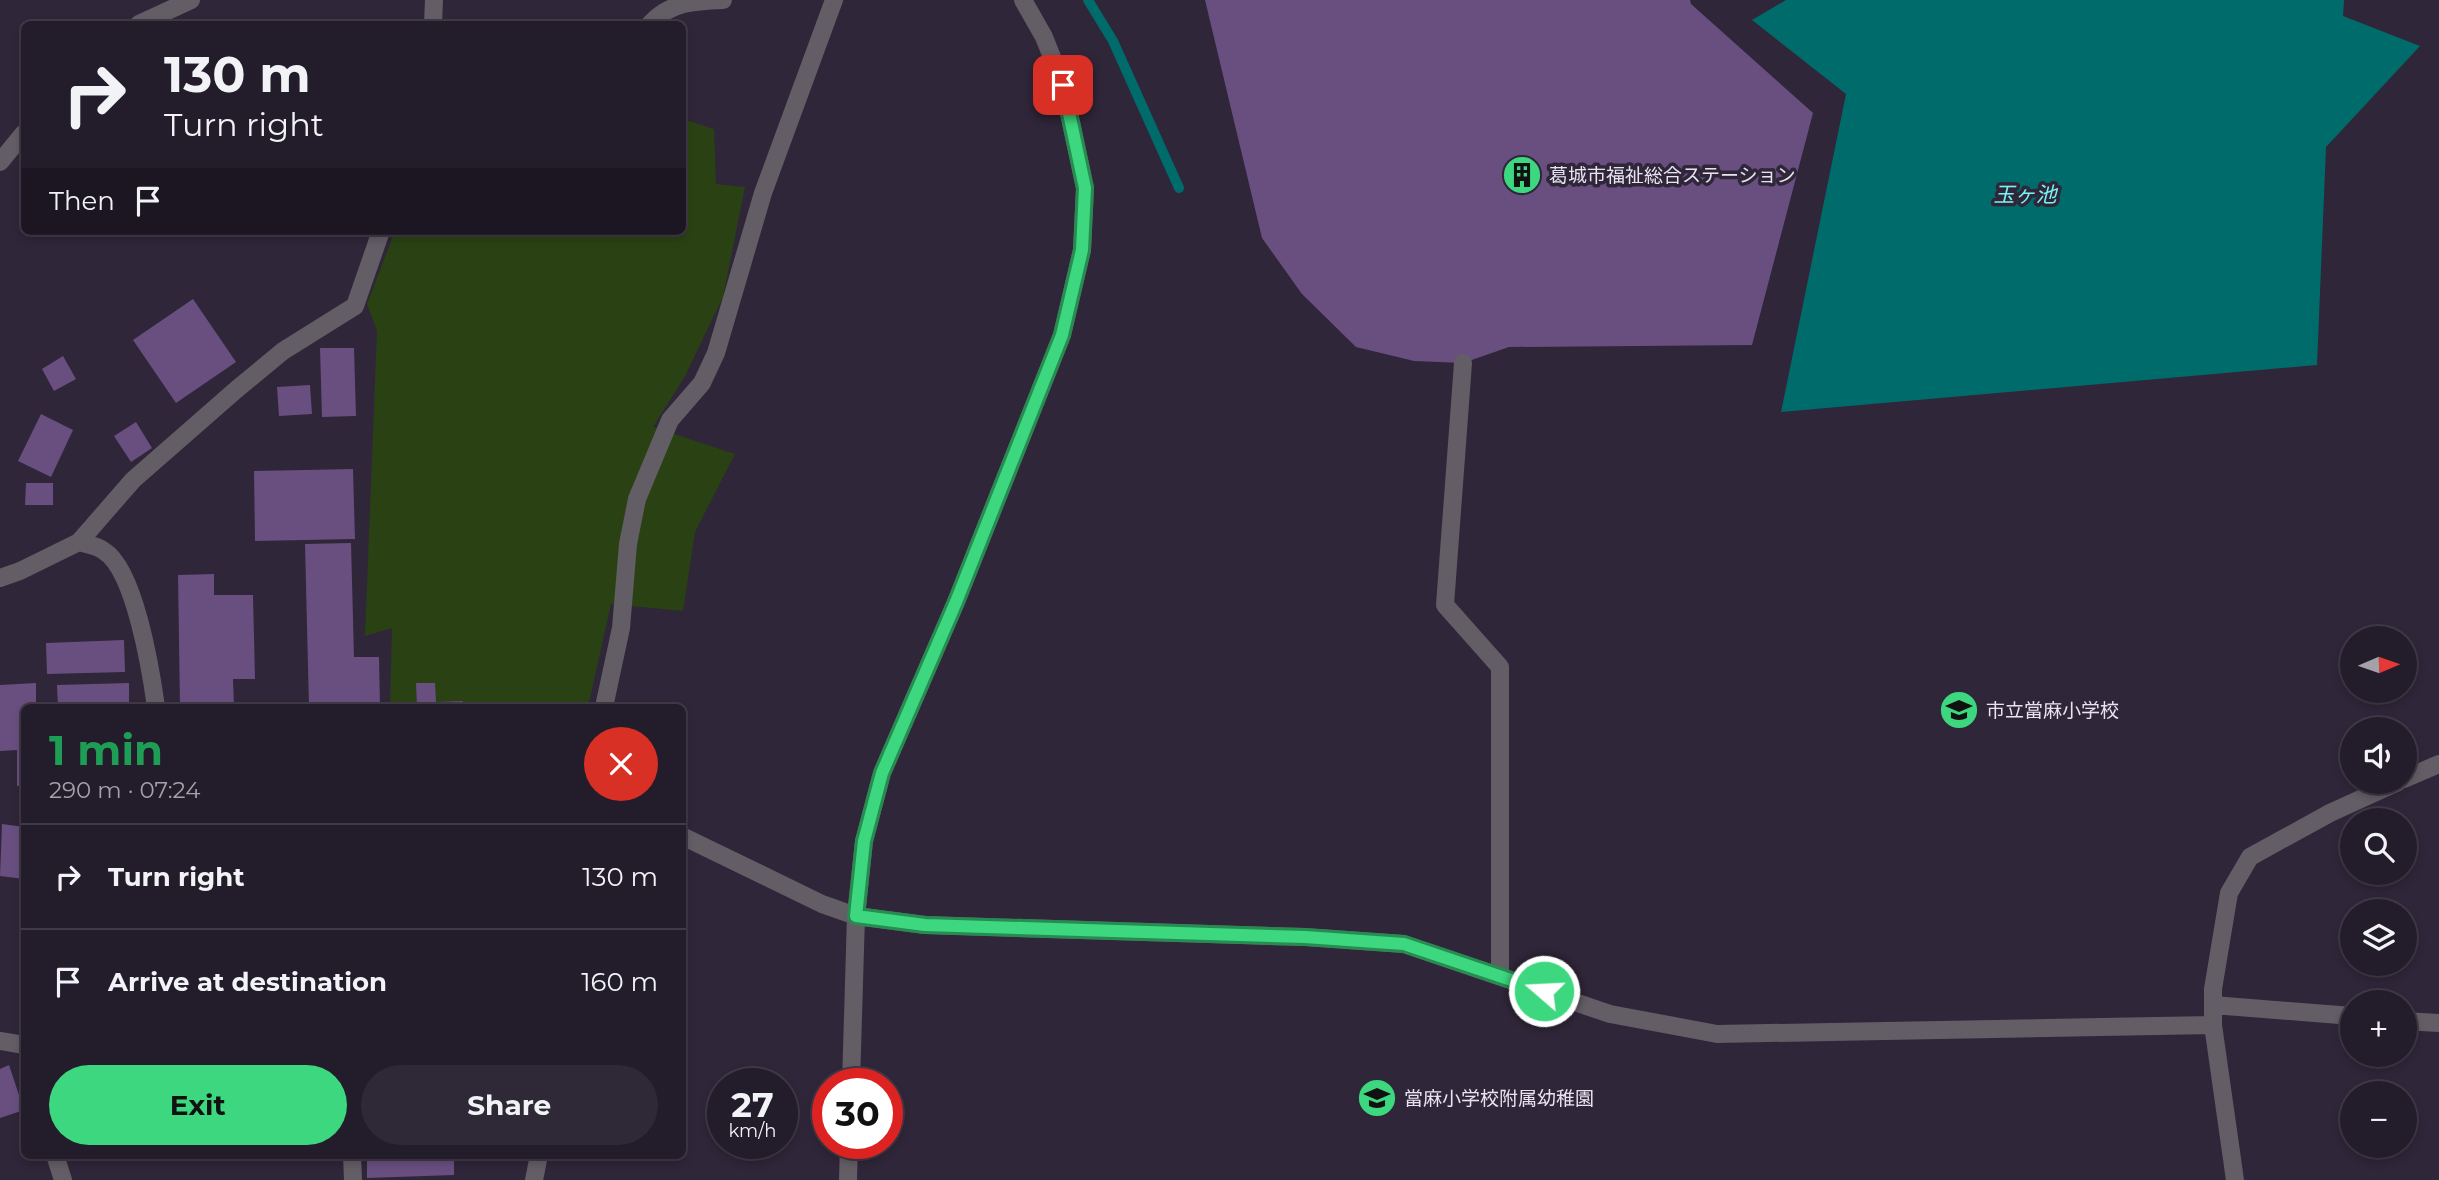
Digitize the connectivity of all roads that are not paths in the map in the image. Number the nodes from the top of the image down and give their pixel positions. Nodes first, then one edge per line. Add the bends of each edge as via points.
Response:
1 (191, 0) edge
2 (434, 0) edge
3 (723, 0) edge
4 (834, 0) edge
5 (1023, 0) edge
6 (146, 21) edge
7 (433, 21) edge
8 (653, 21) edge
9 (21, 137) edge
10 (0, 162) edge
11 (380, 235) edge
12 (1463, 363) dead end
13 (79, 542) junction
14 (0, 578) edge
15 (156, 704) edge
16 (605, 704) edge
17 (2439, 764) edge
18 (2417, 773) edge
19 (2372, 794) edge
20 (686, 838) edge
21 (856, 916) junction
22 (1500, 976) junction
23 (2213, 1005) junction
24 (2340, 1015) edge
25 (2417, 1022) edge
26 (2439, 1023) edge
27 (2213, 1025) junction
28 (0, 1041) edge
29 (21, 1044) edge
30 (851, 1068) edge
31 (56, 1159) edge
32 (352, 1159) edge
33 (538, 1159) edge
34 (849, 1159) edge
35 (63, 1180) edge
36 (353, 1180) edge
37 (534, 1180) edge
38 (848, 1180) edge
39 (2235, 1180) edge

1 - 6 street
2 - 7 street
3 - 8 street via 692,2 661,12
4 - 16 street via 763,193 716,353 702,383 670,420 636,499 621,628
5 - 21 street via 1045,37 1063,85 1085,188 1082,250 1062,335 882,773 864,841
9 - 10 street
11 - 13 street via 355,306 283,351 237,389 133,480
12 - 22 street via 1446,605 1500,667
13 - 14 street
13 - 15 street via 104,550 121,567 152,675
17 - 18 street
19 - 23 street via 2250,858 2229,893
20 - 21 street
21 - 22 street via 925,925 1404,944
21 - 30 street
22 - 27 street via 1609,1014 1717,1034
23 - 24 street
23 - 27 street
25 - 26 street
27 - 39 street
28 - 29 street
31 - 35 street
32 - 36 street
33 - 37 street
34 - 38 street

